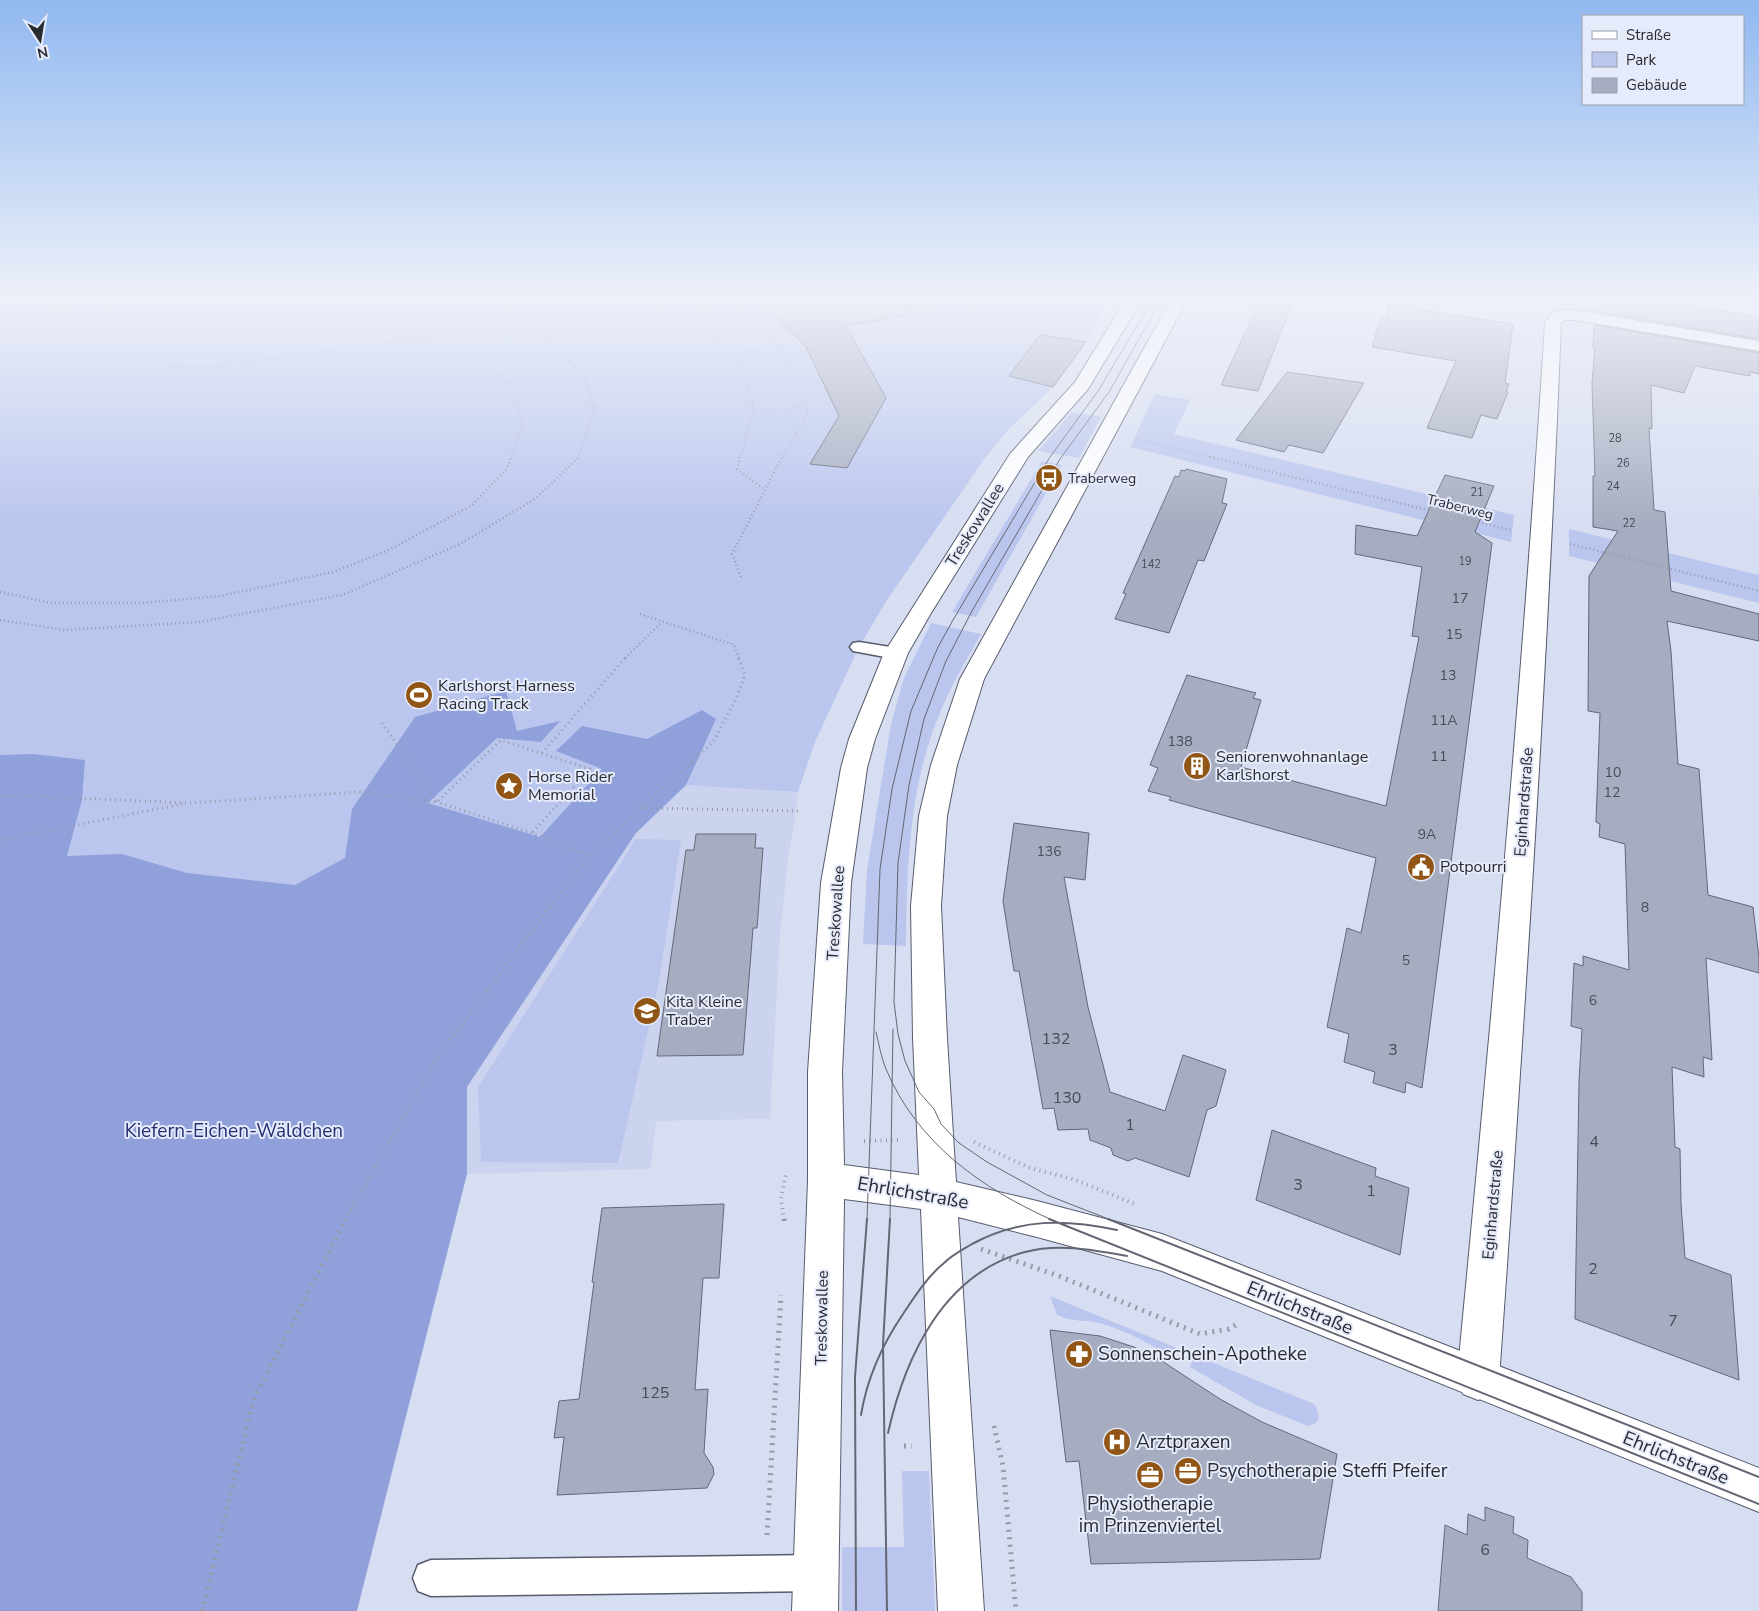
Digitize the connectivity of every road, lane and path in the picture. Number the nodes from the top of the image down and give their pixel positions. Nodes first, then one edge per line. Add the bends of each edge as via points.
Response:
1 (498, 373) edge
2 (582, 373) edge
3 (741, 373) edge
4 (793, 373) edge
5 (1089, 373) edge
6 (1139, 373) edge
7 (1551, 373) edge
8 (808, 408) junction
9 (754, 410) junction
10 (1133, 438) dead end
11 (765, 490) junction
12 (1518, 531) dead end
13 (1566, 543) dead end
14 (741, 577) dead end
15 (1759, 591) edge
16 (0, 592) edge
17 (640, 614) dead end
18 (0, 620) edge
19 (662, 622) junction
20 (859, 647) dead end
21 (896, 654) junction
22 (382, 723) dead end
23 (542, 753) junction
24 (0, 795) edge
25 (437, 802) junction
26 (189, 803) junction
27 (642, 808) junction
28 (801, 811) dead end
29 (532, 832) junction
30 (0, 840) edge
31 (590, 856) junction
32 (787, 1172) dead end
33 (826, 1180) junction
34 (938, 1195) junction
35 (784, 1234) dead end
36 (1059, 1276) dead end
37 (781, 1292) dead end
38 (1229, 1329) dead end
39 (1478, 1379) junction
40 (1003, 1466) dead end
41 (1759, 1490) edge
42 (764, 1574) junction
43 (432, 1578) dead end
44 (816, 1592) edge
45 (202, 1611) edge
46 (961, 1611) edge
47 (1016, 1611) edge

1 - 16 path via 512,388 524,424 507,468 472,505 389,550 332,572 220,596 141,603 51,603
2 - 18 path via 594,411 579,457 535,499 460,544 342,595 200,622 64,630
3 - 9 path
4 - 8 path
5 - 21 main road, Treskowallee via 1021,452
6 - 34 main road via 972,679 944,765 933,816 926,906
7 - 39 main road, Eginhardstraße via 1515,932
8 - 9 path
8 - 11 path
9 - 11 path via 737,469
10 - 12 path, Traberweg
11 - 14 path via 732,554
13 - 15 path
17 - 19 path
19 - 23 path via 636,645
19 - 27 path via 734,645 745,676 713,742
20 - 21 lane
21 - 33 main road, Treskowallee via 856,761 841,845 826,1072
22 - 25 path
23 - 25 path via 501,740
23 - 29 path via 590,769
24 - 26 path
25 - 26 path via 359,792
25 - 29 path
26 - 30 path
27 - 28 path
27 - 31 path
29 - 31 path
31 - 45 path via 516,950 438,1058 352,1208 254,1398
32 - 35 path via 781,1187
33 - 34 main road, Ehrlichstraße via 892,1186
33 - 44 main road, Treskowallee
34 - 39 main road, Ehrlichstraße via 1162,1253
34 - 46 main road
36 - 38 path via 1200,1334
37 - 42 path
39 - 41 main road, Ehrlichstraße
40 - 47 path
42 - 43 lane
42 - 44 lane

